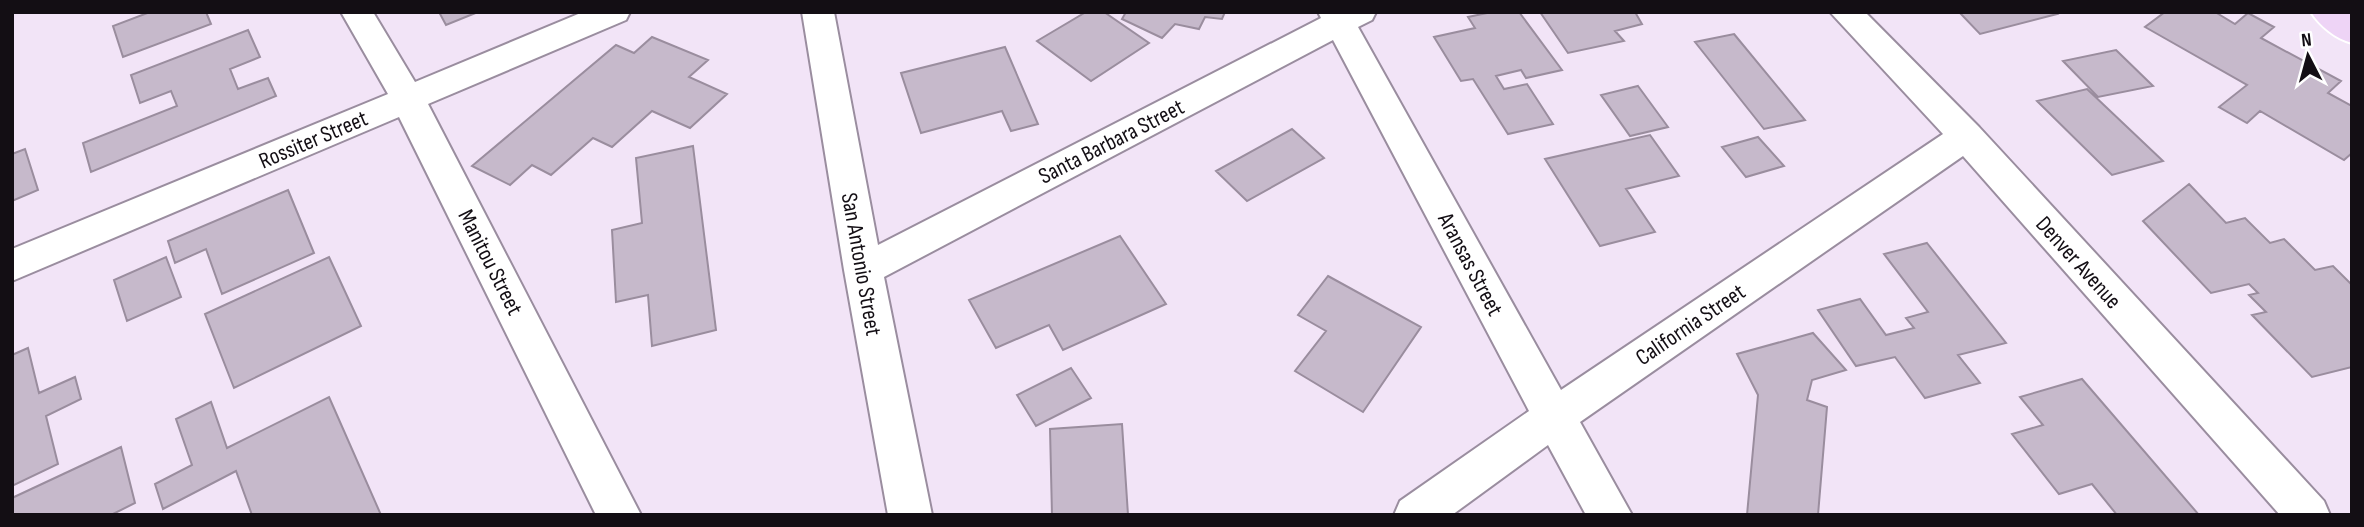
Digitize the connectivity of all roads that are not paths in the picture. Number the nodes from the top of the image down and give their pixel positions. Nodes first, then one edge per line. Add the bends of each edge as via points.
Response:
1 (357, 12) edge
2 (614, 12) edge
3 (818, 12) edge
4 (1846, 12) edge
5 (1345, 16) edge
6 (408, 99) junction
7 (1966, 136) junction
8 (12, 265) edge
9 (863, 270) junction
10 (1554, 417) junction
11 (619, 515) edge
12 (910, 515) edge
13 (1416, 515) edge
14 (1610, 515) edge
15 (2308, 515) edge

1 - 6 street, Manitou Street
2 - 6 street, Rossiter Street
3 - 9 street, San Antonio Street
4 - 7 street, Denver Avenue
5 - 9 street, Santa Barbara Street
5 - 10 street, Aransas Street
6 - 8 street, Rossiter Street
6 - 11 street, Manitou Street
7 - 10 street, California Street
7 - 15 street, Denver Avenue
9 - 12 street, San Antonio Street
10 - 13 street, California Street
10 - 14 street, Aransas Street

